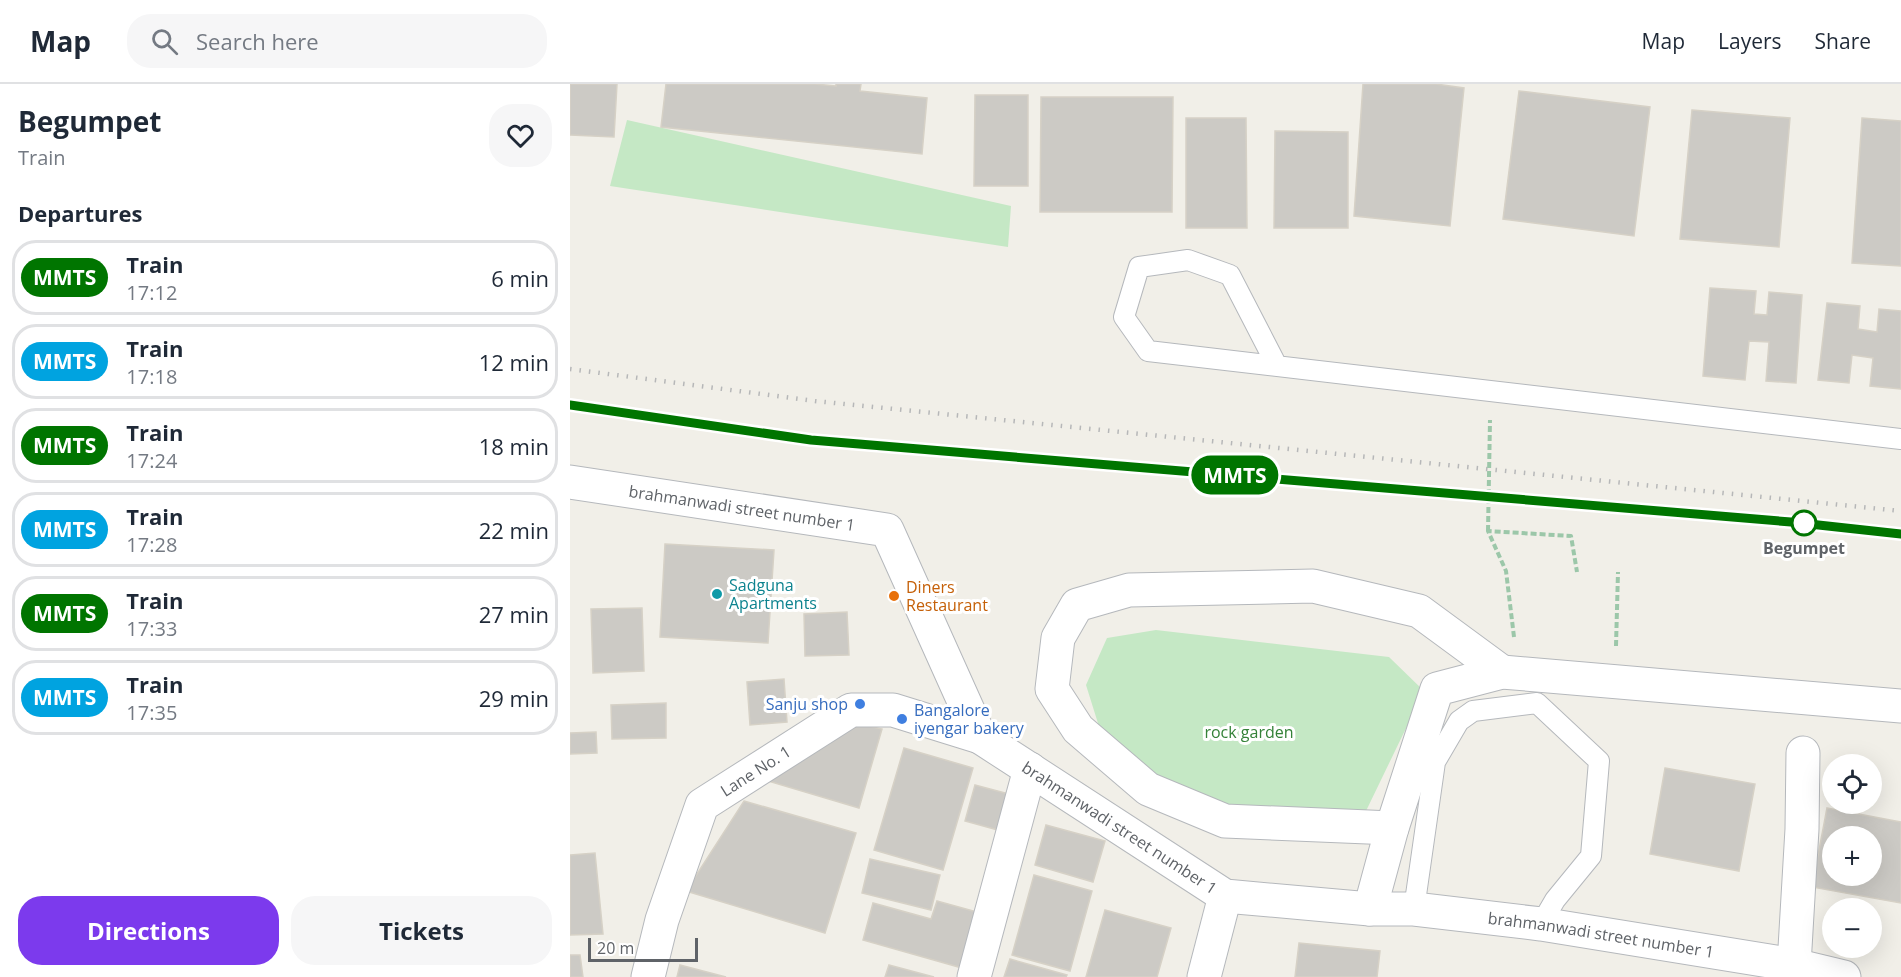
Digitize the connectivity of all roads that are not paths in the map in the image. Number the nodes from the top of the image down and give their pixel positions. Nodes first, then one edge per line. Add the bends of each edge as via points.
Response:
1 (1277, 366) junction
2 (1901, 439) edge
3 (570, 482) edge
4 (1510, 673) junction
5 (1901, 706) edge
6 (980, 737) junction
7 (1803, 753) dead end
8 (1030, 769) junction
9 (1392, 828) junction
10 (1225, 896) junction
11 (1370, 909) junction
12 (1414, 909) junction
13 (1541, 924) junction
14 (1794, 965) junction
15 (648, 977) edge
16 (974, 977) edge
17 (1204, 977) edge
18 (1844, 977) edge

1 - 1 lane via 1148,351 1125,317 1139,267 1188,260 1230,275
1 - 2 lane
3 - 6 street, brahmanwadi street number 1 via 887,530
4 - 5 street
4 - 9 street via 1437,689
4 - 9 street via 1419,610 1313,586 1129,590 1077,605 1058,638 1052,689 1078,729 1148,789 1225,821
6 - 8 street, brahmanwadi street number 1
6 - 15 street, Lane No. 1 via 893,710 851,710 702,805 662,920
7 - 14 street
8 - 10 street, brahmanwadi street number 1
8 - 16 street
9 - 11 street
10 - 11 street, brahmanwadi street number 1
10 - 17 street
11 - 12 street, brahmanwadi street number 1
12 - 13 street, brahmanwadi street number 1
12 - 13 lane via 1435,762 1447,741 1459,721 1473,711 1537,703 1599,761 1591,856
13 - 14 street, brahmanwadi street number 1
14 - 18 street, brahmanwadi street number 1

